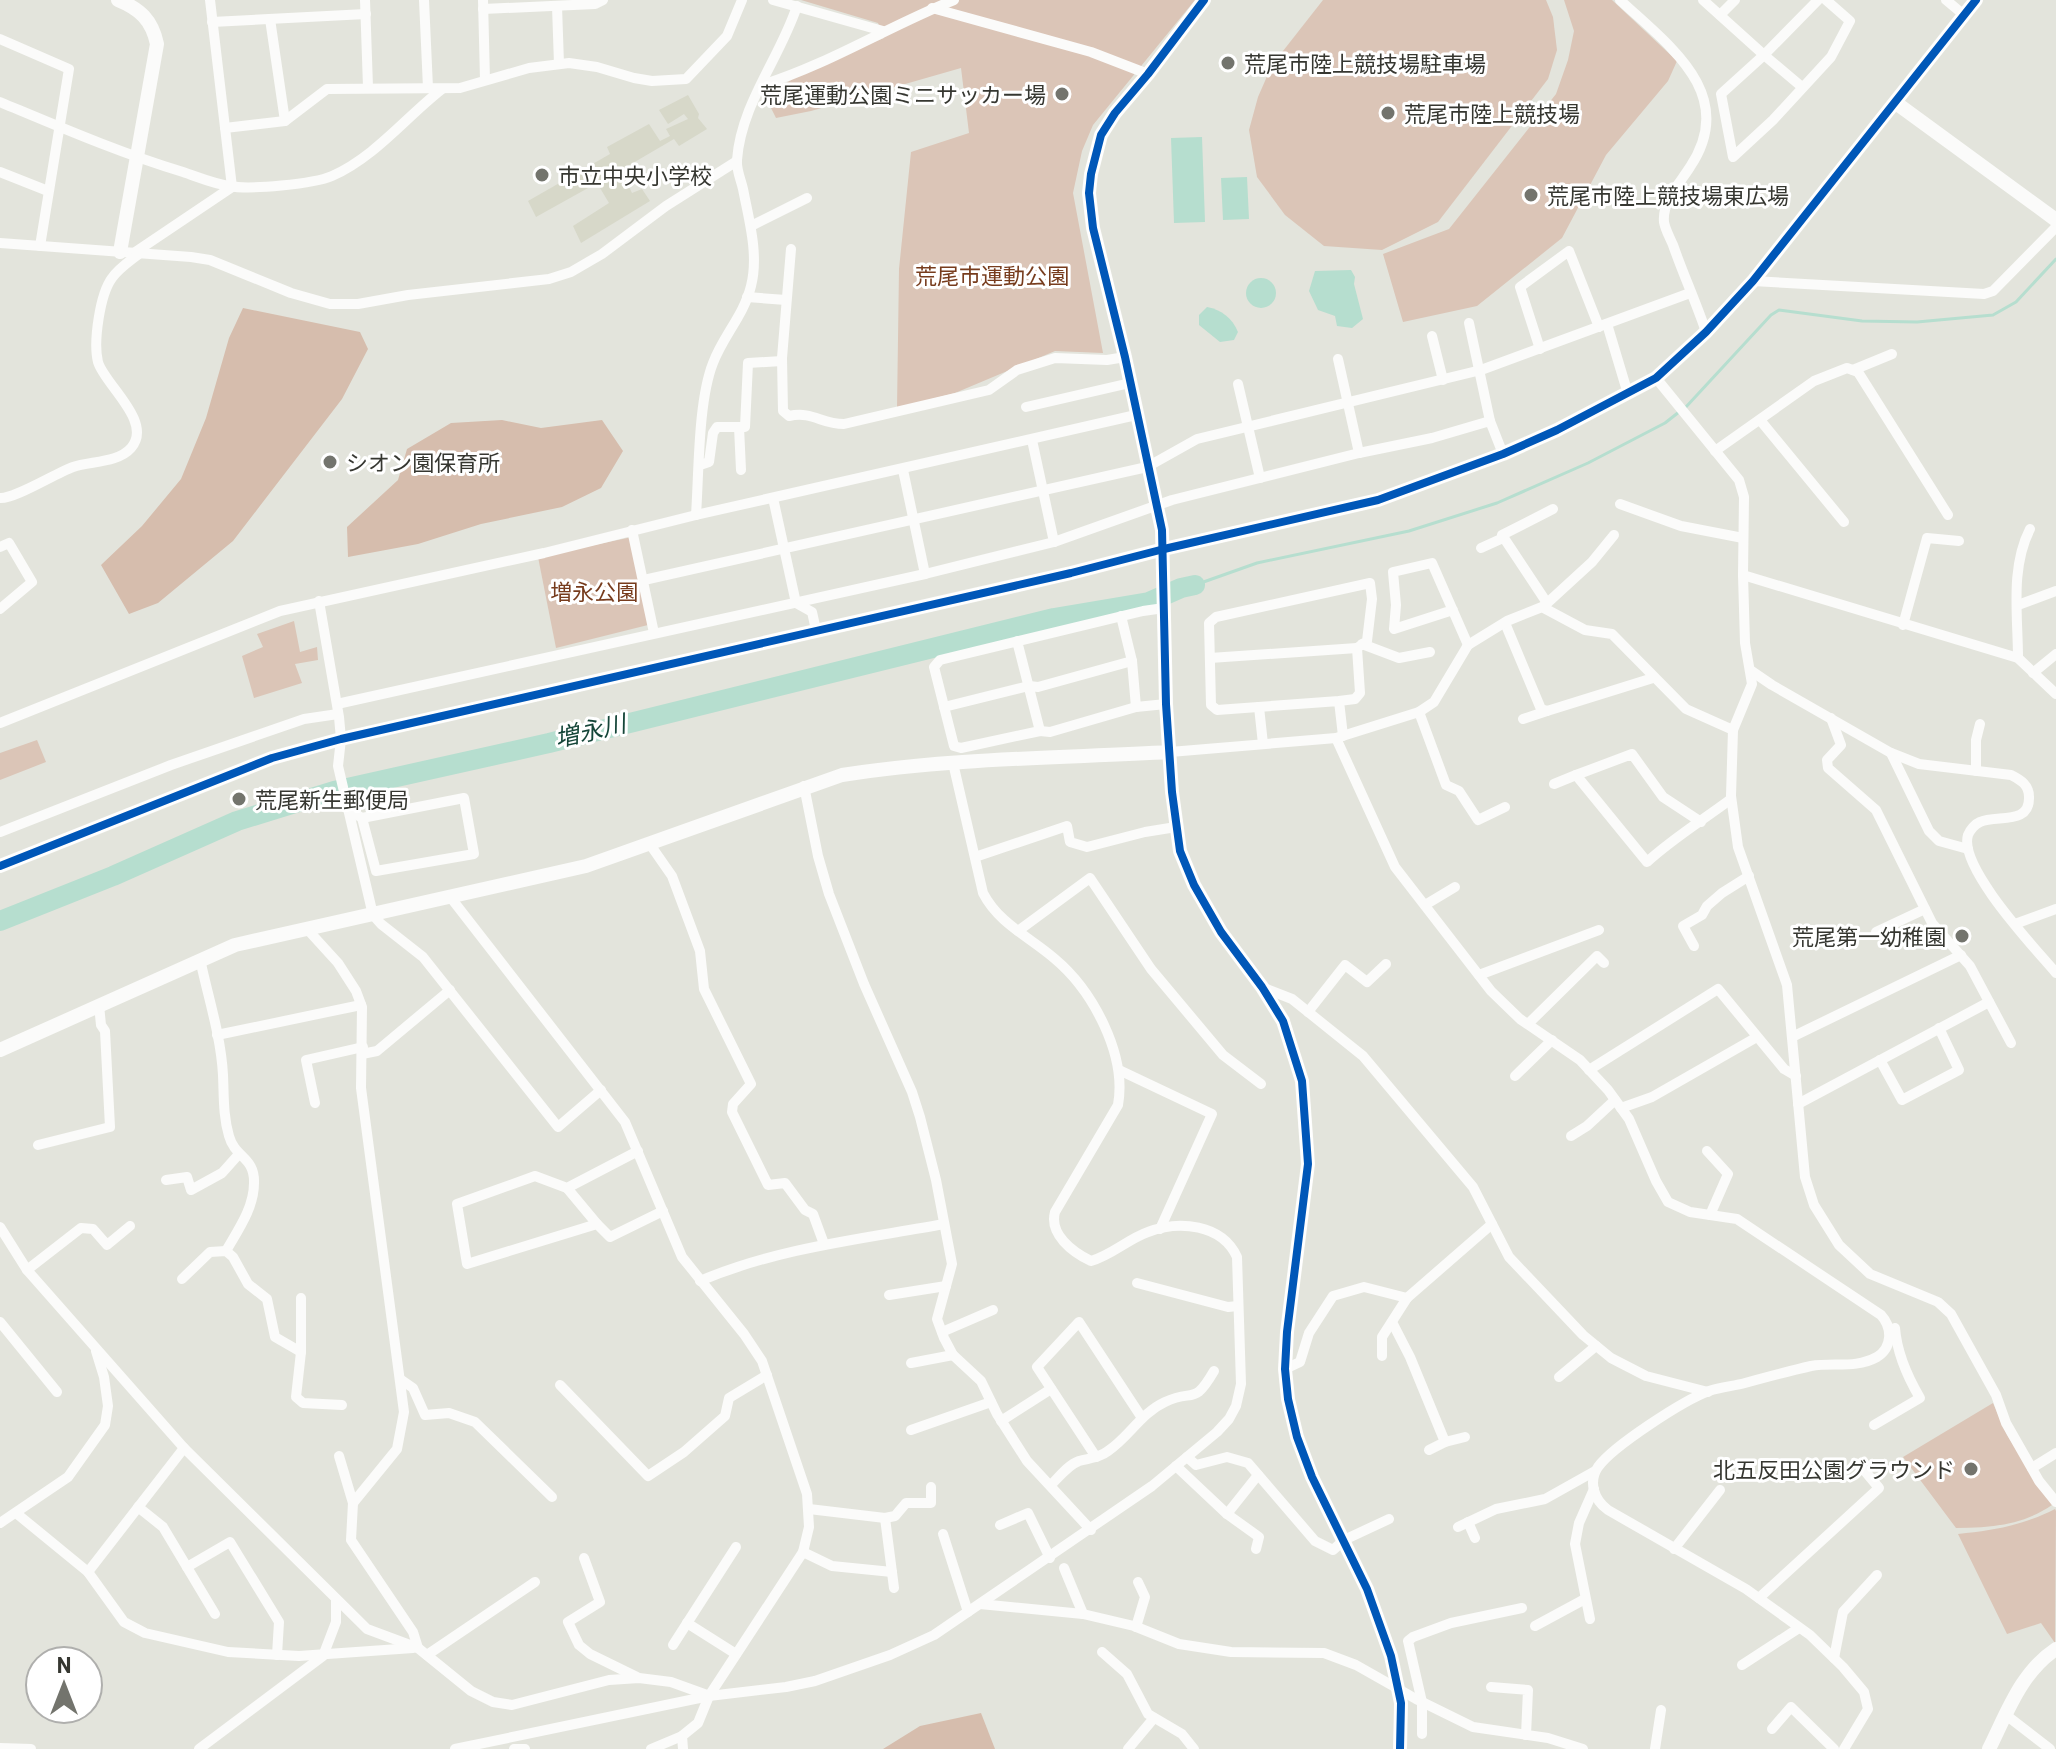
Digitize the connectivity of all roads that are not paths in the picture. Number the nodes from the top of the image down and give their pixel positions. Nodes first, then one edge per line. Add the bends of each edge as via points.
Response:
1 (118, 0) edge
2 (210, 0) edge
3 (365, 0) edge
4 (424, 0) edge
5 (603, 0) edge
6 (742, 0) edge
7 (773, 0) edge
8 (954, 0) edge
9 (1204, 0) edge
10 (1620, 0) edge
11 (1703, 0) edge
12 (1735, 0) edge
13 (1818, 0) edge
14 (1826, 0) edge
15 (1946, 0) edge
16 (1976, 0) edge
17 (483, 4) edge
18 (557, 6) junction
19 (797, 6) junction
20 (932, 8) junction
21 (366, 14) junction
22 (1720, 15) junction
23 (1964, 15) junction
24 (270, 19) junction
25 (212, 22) junction
26 (883, 31) junction
27 (0, 39) edge
28 (1764, 55) junction
29 (559, 64) junction
30 (1148, 74) junction
31 (485, 80) junction
32 (762, 85) junction
33 (368, 87) junction
34 (1802, 87) junction
35 (428, 88) junction
36 (442, 89) junction
37 (0, 102) edge
38 (1896, 103) junction
39 (285, 121) junction
40 (60, 127) junction
41 (225, 128) junction
42 (138, 158) junction
43 (737, 161) junction
44 (0, 172) edge
45 (232, 187) junction
46 (48, 191) junction
47 (807, 198) dead end
48 (2056, 220) edge
49 (751, 226) junction
50 (2056, 227) edge
51 (0, 243) edge
52 (40, 246) junction
53 (791, 249) dead end
54 (131, 253) junction
55 (1753, 281) junction
56 (1690, 293) junction
57 (747, 297) junction
58 (786, 300) junction
59 (1469, 323) dead end
60 (1603, 326) junction
61 (1706, 332) junction
62 (1432, 336) dead end
63 (1540, 349) junction
64 (1892, 354) dead end
65 (1125, 357) junction
66 (1338, 359) dead end
67 (782, 361) junction
68 (1853, 370) junction
69 (1479, 371) junction
70 (1656, 378) junction
71 (1443, 380) junction
72 (1130, 383) junction
73 (1238, 384) dead end
74 (1628, 394) junction
75 (1348, 404) junction
76 (1026, 407) dead end
77 (1136, 415) junction
78 (1760, 420) junction
79 (1490, 421) junction
80 (739, 427) junction
81 (1248, 428) junction
82 (1032, 440) junction
83 (1715, 451) junction
84 (1359, 453) junction
85 (1503, 454) junction
86 (700, 465) junction
87 (1147, 467) junction
88 (741, 470) dead end
89 (903, 470) junction
90 (1260, 478) junction
91 (1042, 491) junction
92 (0, 498) edge
93 (773, 498) junction
94 (1620, 504) dead end
95 (1156, 507) junction
96 (1553, 509) dead end
97 (696, 515) junction
98 (1948, 515) dead end
99 (912, 520) junction
100 (1844, 522) dead end
101 (2030, 529) dead end
102 (632, 530) junction
103 (1614, 535) dead end
104 (1503, 538) junction
105 (1743, 538) junction
106 (1959, 541) dead end
107 (1054, 542) junction
108 (0, 547) edge
109 (785, 548) junction
110 (1481, 548) dead end
111 (1164, 549) junction
112 (925, 574) junction
113 (1743, 575) junction
114 (644, 580) junction
115 (2056, 591) edge
116 (319, 601) junction
117 (796, 603) junction
118 (1545, 605) junction
119 (2018, 605) junction
120 (1164, 608) junction
121 (0, 609) edge
122 (1453, 610) junction
123 (1121, 616) junction
124 (1505, 623) junction
125 (1903, 625) junction
126 (816, 630) junction
127 (654, 633) junction
128 (1017, 641) junction
129 (1468, 645) junction
130 (1359, 646) junction
131 (1430, 652) dead end
132 (2056, 654) edge
133 (1210, 658) junction
134 (2018, 658) junction
135 (1132, 661) junction
136 (1750, 670) junction
137 (2033, 673) junction
138 (1653, 678) junction
139 (1029, 686) junction
140 (2056, 694) edge
141 (1339, 701) junction
142 (1166, 704) junction
143 (944, 707) junction
144 (1136, 707) junction
145 (1259, 707) junction
146 (338, 709) junction
147 (1547, 711) junction
148 (1419, 712) junction
149 (1831, 718) junction
150 (1523, 719) dead end
151 (0, 723) edge
152 (1980, 724) dead end
153 (1733, 730) junction
154 (1040, 731) junction
155 (1340, 737) junction
156 (341, 739) junction
157 (1263, 744) junction
158 (1170, 752) junction
159 (1891, 753) junction
160 (953, 763) junction
161 (1976, 771) junction
162 (1576, 775) junction
163 (1554, 784) dead end
164 (804, 786) junction
165 (1731, 799) junction
166 (348, 807) junction
167 (1505, 807) dead end
168 (362, 818) junction
169 (1701, 822) junction
170 (1176, 827) junction
171 (0, 832) edge
172 (649, 843) junction
173 (1968, 849) junction
174 (975, 857) junction
175 (0, 866) edge
176 (1749, 876) junction
177 (1455, 887) dead end
178 (451, 898) junction
179 (1425, 905) junction
180 (1925, 909) junction
181 (2056, 909) edge
182 (373, 915) junction
183 (2015, 924) junction
184 (307, 929) junction
185 (1599, 930) dead end
186 (1018, 931) junction
187 (1876, 932) dead end
188 (1694, 946) dead end
189 (1961, 955) junction
190 (1597, 956) dead end
191 (200, 959) junction
192 (1386, 964) dead end
193 (2056, 973) edge
194 (1479, 975) junction
195 (1262, 987) junction
196 (450, 990) junction
197 (1989, 1002) junction
198 (99, 1005) junction
199 (361, 1005) junction
200 (1308, 1012) junction
201 (1528, 1024) junction
202 (1939, 1028) junction
203 (217, 1035) junction
204 (1757, 1037) junction
205 (1792, 1037) junction
206 (1552, 1040) junction
207 (2011, 1043) dead end
208 (0, 1050) edge
209 (362, 1051) junction
210 (1880, 1060) junction
211 (1119, 1070) junction
212 (1589, 1070) junction
213 (1515, 1076) dead end
214 (1796, 1076) junction
215 (1261, 1084) dead end
216 (601, 1090) junction
217 (315, 1103) dead end
218 (1618, 1104) junction
219 (1798, 1104) junction
220 (1571, 1136) dead end
221 (38, 1145) dead end
222 (638, 1151) junction
223 (1707, 1151) dead end
224 (239, 1154) junction
225 (166, 1180) dead end
226 (567, 1188) junction
227 (663, 1211) junction
228 (1710, 1215) junction
229 (597, 1224) junction
230 (944, 1224) junction
231 (1492, 1224) junction
232 (130, 1226) dead end
233 (0, 1227) edge
234 (1160, 1229) junction
235 (824, 1244) junction
236 (4, 1245) edge
237 (226, 1251) junction
238 (27, 1270) junction
239 (182, 1279) dead end
240 (700, 1281) junction
241 (1137, 1283) dead end
242 (946, 1286) junction
243 (889, 1295) dead end
244 (301, 1298) dead end
245 (1407, 1298) junction
246 (1238, 1306) junction
247 (993, 1310) dead end
248 (1883, 1318) junction
249 (0, 1322) edge
250 (1392, 1322) junction
251 (942, 1332) junction
252 (1596, 1346) junction
253 (95, 1347) junction
254 (301, 1352) junction
255 (953, 1355) junction
256 (1382, 1356) dead end
257 (911, 1363) dead end
258 (1285, 1369) junction
259 (1214, 1371) dead end
260 (767, 1375) junction
261 (1559, 1377) dead end
262 (400, 1379) junction
263 (560, 1385) dead end
264 (1051, 1389) junction
265 (57, 1392) dead end
266 (1708, 1392) junction
267 (991, 1402) junction
268 (342, 1405) dead end
269 (1142, 1418) junction
270 (1001, 1421) junction
271 (1874, 1425) dead end
272 (911, 1430) dead end
273 (1465, 1437) dead end
274 (1445, 1442) junction
275 (184, 1448) junction
276 (1429, 1450) dead end
277 (2056, 1453) edge
278 (339, 1456) dead end
279 (1096, 1457) junction
280 (1187, 1457) junction
281 (1859, 1464) dead end
282 (1176, 1466) junction
283 (2032, 1468) junction
284 (1595, 1471) junction
285 (1258, 1475) junction
286 (1051, 1485) junction
287 (931, 1487) dead end
288 (1594, 1489) junction
289 (1720, 1490) dead end
290 (552, 1497) dead end
291 (2056, 1502) edge
292 (353, 1503) junction
293 (138, 1507) junction
294 (809, 1509) junction
295 (16, 1513) junction
296 (1227, 1514) junction
297 (885, 1518) junction
298 (1389, 1519) dead end
299 (0, 1523) edge
300 (1000, 1525) dead end
301 (1091, 1530) junction
302 (943, 1534) dead end
303 (1475, 1538) dead end
304 (1344, 1540) junction
305 (736, 1547) dead end
306 (1256, 1549) dead end
307 (1674, 1549) junction
308 (803, 1552) junction
309 (584, 1558) dead end
310 (1050, 1558) junction
311 (187, 1567) junction
312 (1064, 1568) dead end
313 (88, 1572) junction
314 (892, 1572) junction
315 (1877, 1575) dead end
316 (535, 1582) dead end
317 (1138, 1582) dead end
318 (894, 1588) dead end
319 (1759, 1598) junction
320 (336, 1599) junction
321 (1585, 1599) junction
322 (980, 1604) junction
323 (1522, 1608) dead end
324 (968, 1612) junction
325 (215, 1614) dead end
326 (1083, 1614) junction
327 (1590, 1619) dead end
328 (687, 1623) junction
329 (1535, 1626) dead end
330 (1136, 1627) junction
331 (1799, 1628) junction
332 (673, 1645) dead end
333 (2056, 1649) edge
334 (423, 1651) junction
335 (1102, 1652) dead end
336 (736, 1654) junction
337 (277, 1655) junction
338 (323, 1656) junction
339 (1834, 1658) junction
340 (1742, 1665) dead end
341 (639, 1678) junction
342 (1491, 1687) dead end
343 (709, 1696) junction
344 (1419, 1700) junction
345 (1661, 1710) dead end
346 (2006, 1715) junction
347 (1154, 1718) junction
348 (1772, 1729) dead end
349 (1422, 1734) dead end
350 (1526, 1735) junction
351 (682, 1736) junction
352 (487, 1742) junction
353 (0, 1748) edge
354 (31, 1749) edge
355 (199, 1749) edge
356 (455, 1749) edge
357 (497, 1749) edge
358 (514, 1749) edge
359 (525, 1749) edge
360 (651, 1749) edge
361 (683, 1749) edge
362 (1128, 1749) edge
363 (1194, 1749) edge
364 (1400, 1749) edge
365 (1583, 1749) edge
366 (1655, 1749) edge
367 (1834, 1749) edge
368 (1844, 1749) edge
369 (1989, 1749) edge
370 (2050, 1749) edge

1 - 42 street via 146,18 157,44
2 - 25 street
3 - 21 street
4 - 35 street
5 - 18 street
6 - 29 street via 727,36 686,79 652,81
7 - 19 street
8 - 20 street
9 - 30 street
10 - 56 street via 1678,52 1705,100 1707,128 1695,160 1667,202 1664,222
11 - 22 street
12 - 22 street
13 - 28 street
14 - 34 street via 1850,21 1831,57
15 - 23 street
16 - 23 street
17 - 18 street
17 - 31 street
18 - 29 street
19 - 26 street
19 - 32 street
20 - 26 street
20 - 30 street via 1091,52
21 - 24 street
21 - 33 street
22 - 28 street
23 - 38 street
24 - 25 street
24 - 39 street
25 - 41 street
26 - 32 street
27 - 40 street via 69,69
28 - 34 street
28 - 34 street via 1721,94 1733,157
29 - 31 street
30 - 65 street via 1101,135 1089,193
31 - 36 street
32 - 43 street via 749,111
33 - 35 street
33 - 39 street via 327,89
35 - 36 street
36 - 45 street via 377,147 332,176 315,182
37 - 40 street
38 - 48 street
38 - 55 street
39 - 41 street
40 - 42 street
40 - 46 street
41 - 45 street
42 - 45 street
42 - 54 street
43 - 49 street
43 - 54 street via 602,254 549,279 330,304 210,260
44 - 46 street
45 - 54 street
46 - 52 street
47 - 49 street
49 - 57 street via 754,268
50 - 55 street via 1984,294
51 - 52 street
52 - 54 street
53 - 58 street
54 - 92 street via 103,297 97,341 98,362 133,420 134,445
55 - 61 street
56 - 60 street
56 - 61 street
57 - 58 street
57 - 86 street via 706,384
58 - 67 street
59 - 69 street
60 - 63 street
60 - 63 street via 1569,251 1520,287
60 - 74 street
61 - 70 street
62 - 71 street
63 - 69 street
64 - 68 street
65 - 67 street via 1055,358 1017,370 989,390 844,424 783,411
65 - 72 street
66 - 75 street
67 - 80 street via 748,363 745,427
68 - 78 street via 1814,381
68 - 98 street
69 - 71 street
69 - 79 street
70 - 74 street
70 - 83 street
71 - 75 street
72 - 76 street
72 - 77 street
73 - 81 street
74 - 85 street
75 - 81 street
75 - 84 street
77 - 82 street
77 - 87 street
78 - 83 street
78 - 100 street
79 - 84 street
79 - 85 street
80 - 86 street via 717,427 709,462
80 - 88 street
81 - 87 street via 1197,439
81 - 90 street
82 - 89 street
82 - 91 street
83 - 105 street via 1742,488
84 - 90 street
85 - 111 street via 1378,500
86 - 97 street
87 - 91 street
87 - 95 street
89 - 93 street
89 - 99 street
90 - 95 street
91 - 99 street
91 - 107 street
93 - 97 street
93 - 109 street
94 - 105 street via 1681,526
95 - 107 street
95 - 111 street
96 - 104 street
97 - 102 street
99 - 109 street
99 - 112 street
101 - 119 street via 2017,567
102 - 114 street
102 - 116 street
103 - 118 street
104 - 110 street
104 - 118 street
105 - 113 street
106 - 125 street via 1927,538
107 - 112 street
108 - 121 street via 9,543 32,582
109 - 114 street
109 - 117 street
111 - 120 street
111 - 126 street
112 - 117 street
113 - 125 street
113 - 136 street
114 - 127 street
115 - 119 street
116 - 146 street
116 - 151 street via 280,611
117 - 126 street via 812,612
117 - 127 street
118 - 124 street
118 - 138 street via 1585,630 1612,634
119 - 134 street
120 - 123 street
120 - 142 street
122 - 122 street via 1432,563 1393,572 1394,629
122 - 129 street
123 - 128 street
123 - 135 street
124 - 129 street
124 - 147 street via 1541,709
125 - 134 street
126 - 156 street
127 - 146 street
128 - 139 street
128 - 143 street via 940,660 934,667
129 - 148 street via 1434,702
130 - 131 street via 1399,658
130 - 133 street
130 - 133 street via 1367,641 1370,583 1216,617 1209,623
130 - 141 street via 1360,693
132 - 137 street
133 - 145 street via 1211,705 1217,710
134 - 137 street
135 - 139 street
135 - 144 street
136 - 149 street
136 - 153 street via 1752,684
137 - 140 street
138 - 147 street
138 - 153 street via 1686,709
139 - 143 street
139 - 154 street
141 - 145 street
141 - 155 street
142 - 144 street
142 - 158 street
143 - 154 street via 954,746 961,748
144 - 154 street
145 - 157 street
146 - 156 street
146 - 171 street via 186,759
147 - 150 street
148 - 155 street
148 - 167 street via 1446,785 1459,791 1478,820
149 - 159 street
149 - 180 street via 1841,745 1827,760 1828,768 1876,810
152 - 161 street
153 - 165 street
155 - 157 street
155 - 179 street via 1395,867
156 - 166 street via 338,766
156 - 175 street via 246,768
157 - 158 street
158 - 160 street
158 - 170 street
159 - 161 street via 1919,764
159 - 173 street via 1929,831 1939,841
160 - 164 street via 882,768
160 - 174 street
161 - 173 street via 2011,775 2024,782 2030,794 2021,815 1981,821 1972,828
162 - 163 street
162 - 169 street via 1632,754 1663,797
162 - 169 street via 1647,862
164 - 172 street
164 - 230 street via 829,894 916,1104
165 - 169 street
165 - 176 street via 1738,847
166 - 168 street
166 - 182 street
168 - 168 street via 464,798 474,854 376,871
170 - 174 street via 1087,847 1070,842 1067,826
170 - 195 street via 1194,885
172 - 178 street via 586,866
172 - 235 street via 672,876 700,951 704,989 751,1084 732,1112 768,1185 785,1183 813,1214
173 - 183 street via 1979,876
174 - 186 street via 989,904
176 - 188 street via 1683,926
176 - 205 street via 1787,985
177 - 179 street
178 - 182 street
178 - 216 street
179 - 194 street
180 - 187 street
180 - 189 street
181 - 183 street
182 - 184 street
182 - 196 street via 423,957
183 - 193 street
184 - 191 street via 235,945
184 - 199 street via 338,963
185 - 194 street
186 - 211 street via 1055,959 1088,995
186 - 215 street via 1090,878 1151,969 1223,1055
189 - 197 street
189 - 205 street
190 - 201 street
191 - 198 street
191 - 203 street
192 - 200 street via 1367,982 1345,965
194 - 201 street
195 - 200 street
195 - 258 street via 1295,1054 1306,1120 1308,1164
196 - 209 street via 377,1051
196 - 216 street via 558,1127
197 - 202 street
197 - 207 street
198 - 208 street
198 - 221 street via 110,1127
199 - 203 street
199 - 209 street
200 - 231 street via 1363,1056 1392,1089 1473,1187
201 - 206 street
202 - 210 street
202 - 210 street via 1959,1070 1902,1100
203 - 224 street via 222,1105
204 - 212 street via 1718,989
204 - 214 street
204 - 218 street via 1652,1097
205 - 214 street
206 - 212 street
206 - 213 street
209 - 217 street via 306,1060
209 - 262 street via 361,1088
210 - 219 street
211 - 234 street via 1212,1114
211 - 234 street via 1118,1105 1055,1212 1055,1231 1091,1261
212 - 218 street
214 - 219 street
216 - 222 street
218 - 220 street
218 - 228 street via 1668,1202
219 - 283 street via 1805,1177 1822,1219 1839,1245 1870,1274 1938,1302 1951,1314
222 - 226 street
222 - 227 street
223 - 228 street via 1728,1174
224 - 225 street via 222,1173 191,1190 187,1177
224 - 237 street via 250,1161 255,1185 249,1209
226 - 229 street
226 - 229 street via 535,1176 457,1204 467,1264
227 - 229 street via 610,1237
227 - 240 street via 682,1257
228 - 248 street via 1737,1219
230 - 235 street
230 - 242 street via 952,1264
231 - 245 street
231 - 252 street via 1509,1257
232 - 238 street via 107,1245 93,1229 81,1228
233 - 236 street
234 - 246 street via 1186,1226 1224,1237 1237,1257
235 - 240 street
236 - 238 street
237 - 239 street via 210,1252
237 - 254 street via 248,1284 267,1299 275,1337
238 - 253 street
240 - 260 street via 744,1334
241 - 246 street
242 - 243 street
242 - 251 street via 937,1319
244 - 254 street
245 - 250 street
245 - 258 street via 1364,1287 1333,1296 1309,1333 1300,1362
246 - 280 street via 1241,1384 1236,1406 1217,1432
247 - 251 street
248 - 266 street via 1890,1334 1888,1346 1859,1365 1814,1366
248 - 271 street via 1895,1328 1903,1366 1920,1398
249 - 265 street
250 - 256 street via 1382,1337
250 - 274 street
251 - 255 street
252 - 261 street
252 - 266 street via 1646,1376
253 - 275 street
253 - 295 street via 108,1406 105,1425 68,1477
254 - 268 street via 296,1397 303,1403
255 - 257 street
255 - 267 street via 981,1381
258 - 304 street via 1297,1437
259 - 269 street via 1194,1396 1166,1401
260 - 263 street via 729,1398 725,1416 648,1476
260 - 294 street
262 - 290 street via 413,1388 425,1415 449,1413 475,1422
262 - 292 street via 404,1412 397,1449
264 - 269 street via 1037,1367 1079,1322
264 - 270 street
264 - 279 street
266 - 284 street via 1648,1426
267 - 270 street
267 - 272 street
269 - 279 street
270 - 286 street via 1038,1475
273 - 274 street
274 - 276 street
275 - 293 street
275 - 320 street
277 - 283 street
278 - 292 street
279 - 286 street via 1069,1466
280 - 282 street
280 - 285 street via 1196,1465 1227,1457 1248,1463
281 - 319 street via 1879,1488
282 - 296 street
282 - 301 street
283 - 291 street
284 - 288 street
284 - 303 street via 1545,1499 1496,1509 1463,1524
285 - 296 street
285 - 304 street via 1315,1541 1333,1550
286 - 301 street
287 - 297 street via 931,1503 906,1503 895,1516
288 - 307 street via 1599,1504
288 - 321 street via 1575,1544
289 - 307 street
292 - 334 street via 351,1540
293 - 311 street via 163,1527
293 - 313 street
294 - 297 street
294 - 308 street
295 - 299 street
295 - 313 street
296 - 306 street via 1259,1537
297 - 314 street
298 - 304 street
300 - 310 street via 1028,1513
301 - 310 street
302 - 324 street
304 - 364 street via 1391,1656 1401,1703
305 - 328 street
307 - 319 street
308 - 314 street via 832,1566
308 - 336 street
309 - 341 street via 600,1602 568,1622 590,1654
310 - 322 street
311 - 325 street
311 - 337 street via 230,1542 279,1622
312 - 326 street
313 - 337 street via 132,1628 228,1652
314 - 318 street
315 - 339 street via 1843,1612
316 - 334 street
317 - 330 street via 1145,1597
319 - 331 street
320 - 334 street via 367,1629
320 - 338 street via 336,1622
321 - 327 street
321 - 329 street
322 - 324 street
322 - 326 street
323 - 344 street via 1451,1623 1408,1641
324 - 343 street via 934,1635 844,1672 786,1687
326 - 330 street
328 - 332 street
328 - 336 street
330 - 344 street via 1179,1644 1218,1650 1324,1653
331 - 339 street
331 - 340 street
333 - 346 street via 2034,1666
334 - 338 street
334 - 341 street via 471,1691 512,1705 609,1680
335 - 347 street via 1127,1674
336 - 343 street
337 - 338 street
338 - 355 street
339 - 368 street via 1864,1692 1868,1709
341 - 343 street via 656,1678
342 - 350 street via 1528,1690
343 - 351 street via 698,1723
343 - 352 street
344 - 349 street
344 - 350 street via 1473,1727
345 - 366 street
346 - 369 street
346 - 370 street
347 - 362 street
347 - 363 street via 1182,1734
348 - 367 street via 1791,1707
350 - 365 street
351 - 360 street
351 - 361 street
352 - 356 street
352 - 357 street
353 - 354 street
358 - 359 street

